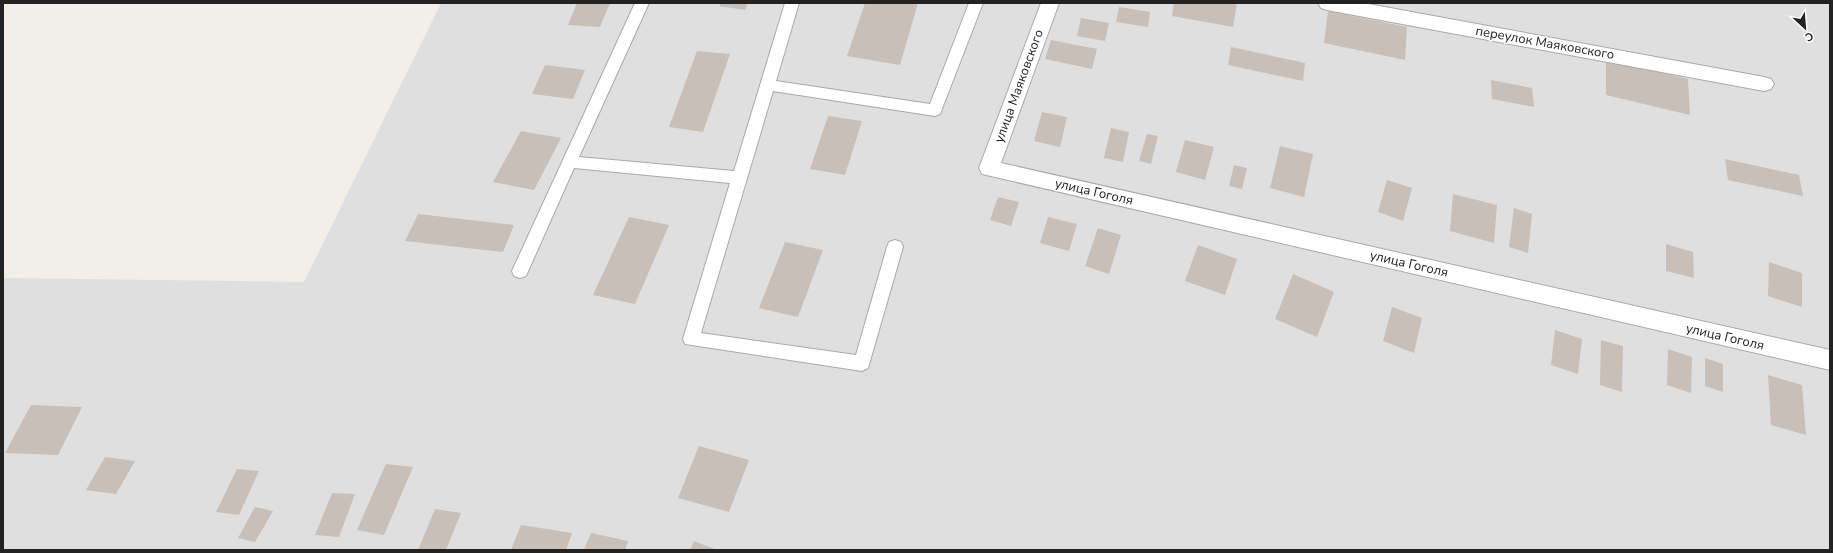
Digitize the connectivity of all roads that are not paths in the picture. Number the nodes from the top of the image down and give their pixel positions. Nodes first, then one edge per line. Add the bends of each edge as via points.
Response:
1 (642, 3) edge
2 (792, 3) edge
3 (976, 3) edge
4 (1050, 3) edge
5 (1327, 3) edge
6 (767, 84) junction
7 (1764, 84) dead end
8 (570, 162) junction
9 (989, 168) joint
10 (739, 178) junction
11 (895, 247) dead end
12 (520, 271) dead end
13 (1830, 360) edge

1 - 8 lane
2 - 6 lane
3 - 6 lane via 935,110
4 - 9 street, улица Маяковского
5 - 7 street, переулок Маяковского
6 - 10 lane
8 - 10 lane
8 - 12 lane
9 - 13 street, улица Гоголя
10 - 11 lane via 691,339 862,363

